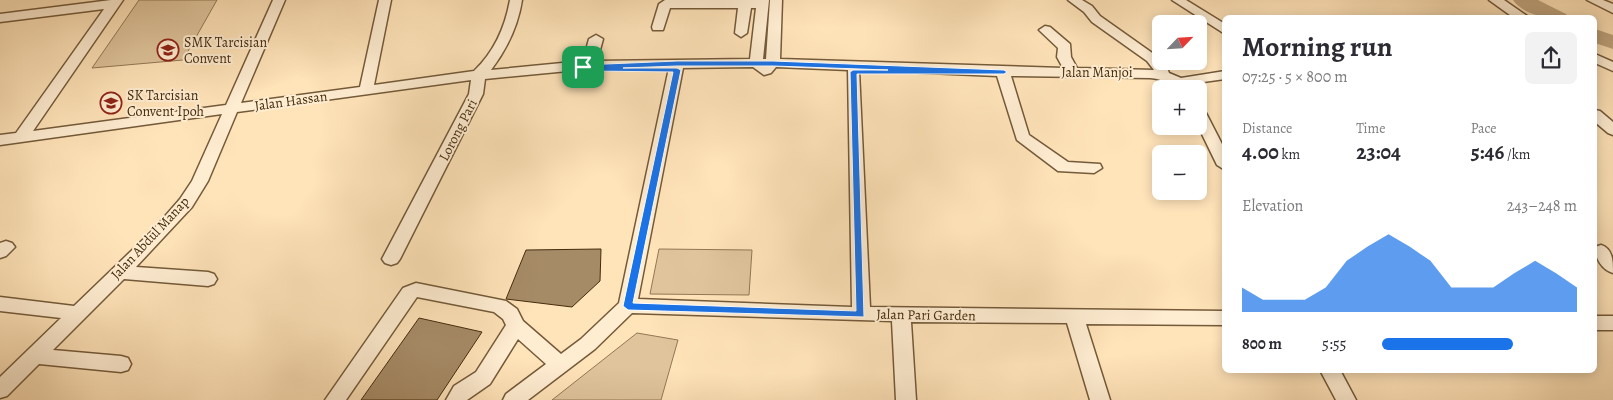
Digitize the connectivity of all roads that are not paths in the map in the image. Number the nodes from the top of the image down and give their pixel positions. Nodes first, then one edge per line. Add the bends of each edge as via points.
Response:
1 (279, 0) edge
2 (385, 0) edge
3 (516, 0) edge
4 (776, 0) edge
5 (1074, 0) edge
6 (1178, 0) edge
7 (1495, 0) edge
8 (1593, 0) edge
9 (116, 2) edge
10 (762, 2) edge
11 (745, 4) junction
12 (1613, 9) edge
13 (1519, 15) edge
14 (0, 18) edge
15 (658, 27) dead end
16 (1222, 28) edge
17 (1046, 30) dead end
18 (741, 33) dead end
19 (596, 39) dead end
20 (1597, 59) edge
21 (586, 66) junction
22 (764, 66) junction
23 (677, 67) junction
24 (1613, 67) edge
25 (853, 72) junction
26 (1004, 72) junction
27 (1072, 72) junction
28 (1162, 74) junction
29 (478, 75) junction
30 (1222, 75) edge
31 (1173, 80) edge
32 (1194, 80) edge
33 (366, 90) junction
34 (229, 110) junction
35 (1597, 116) edge
36 (1207, 129) edge
37 (1613, 130) edge
38 (21, 137) junction
39 (0, 140) edge
40 (1222, 159) edge
41 (1094, 168) dead end
42 (1601, 252) dead end
43 (391, 259) dead end
44 (1613, 267) edge
45 (119, 272) junction
46 (208, 278) dead end
47 (0, 304) edge
48 (628, 306) junction
49 (78, 313) junction
50 (860, 314) junction
51 (901, 315) junction
52 (1074, 316) junction
53 (1222, 318) edge
54 (1597, 322) edge
55 (1613, 323) edge
56 (516, 326) junction
57 (35, 356) junction
58 (121, 364) dead end
59 (560, 365) junction
60 (1332, 373) edge
61 (0, 390) edge
62 (335, 400) edge
63 (456, 400) edge
64 (513, 400) edge
65 (906, 400) edge
66 (1100, 400) edge
67 (1346, 400) edge

1 - 34 street, Jalan Abdul Manap
2 - 33 street
3 - 29 street via 514,14 492,62
4 - 22 street
5 - 28 street via 1152,58 1160,65
6 - 16 street
7 - 13 street
8 - 12 street
9 - 14 street
9 - 38 street
10 - 11 street
10 - 22 street
11 - 15 street via 665,4
11 - 18 street
17 - 27 street via 1064,47 1064,56
19 - 21 street
20 - 24 street
21 - 23 street, Jalan Hassan via 590,69
21 - 29 street, Jalan Hassan
22 - 23 street, Jalan Hassan
22 - 25 street, Jalan Manjoi
22 - 26 street, Jalan Manjoi
23 - 48 street
25 - 26 street, Jalan Manjoi
25 - 50 street
26 - 27 street, Jalan Manjoi
26 - 41 street via 1022,137 1064,167
27 - 28 street, Jalan Manjoi
28 - 31 street, Jalan Manjoi
29 - 33 street, Jalan Hassan
29 - 43 street, Lorong Pari via 476,94
30 - 32 street
33 - 34 street, Jalan Hassan
34 - 38 street, Jalan Hassan
34 - 45 street, Jalan Abdul Manap via 200,181 186,203
35 - 37 street
36 - 40 street
38 - 39 street, Jalan Hassan
42 - 44 street
45 - 46 street
45 - 49 street, Jalan Abdul Manap
47 - 49 street
48 - 50 street, Jalan Pari Garden
48 - 59 street
49 - 57 street, Jalan Abdul Manap
50 - 51 street, Jalan Pari Garden
51 - 52 street, Jalan Pari Garden
51 - 65 street
52 - 53 street, Jalan Pari Garden
52 - 66 street
54 - 55 street
56 - 59 street
56 - 62 street via 510,314 499,306 412,291
56 - 63 street via 483,378 461,392
57 - 58 street
57 - 61 street, Jalan Abdul Manap
59 - 64 street
60 - 67 street

